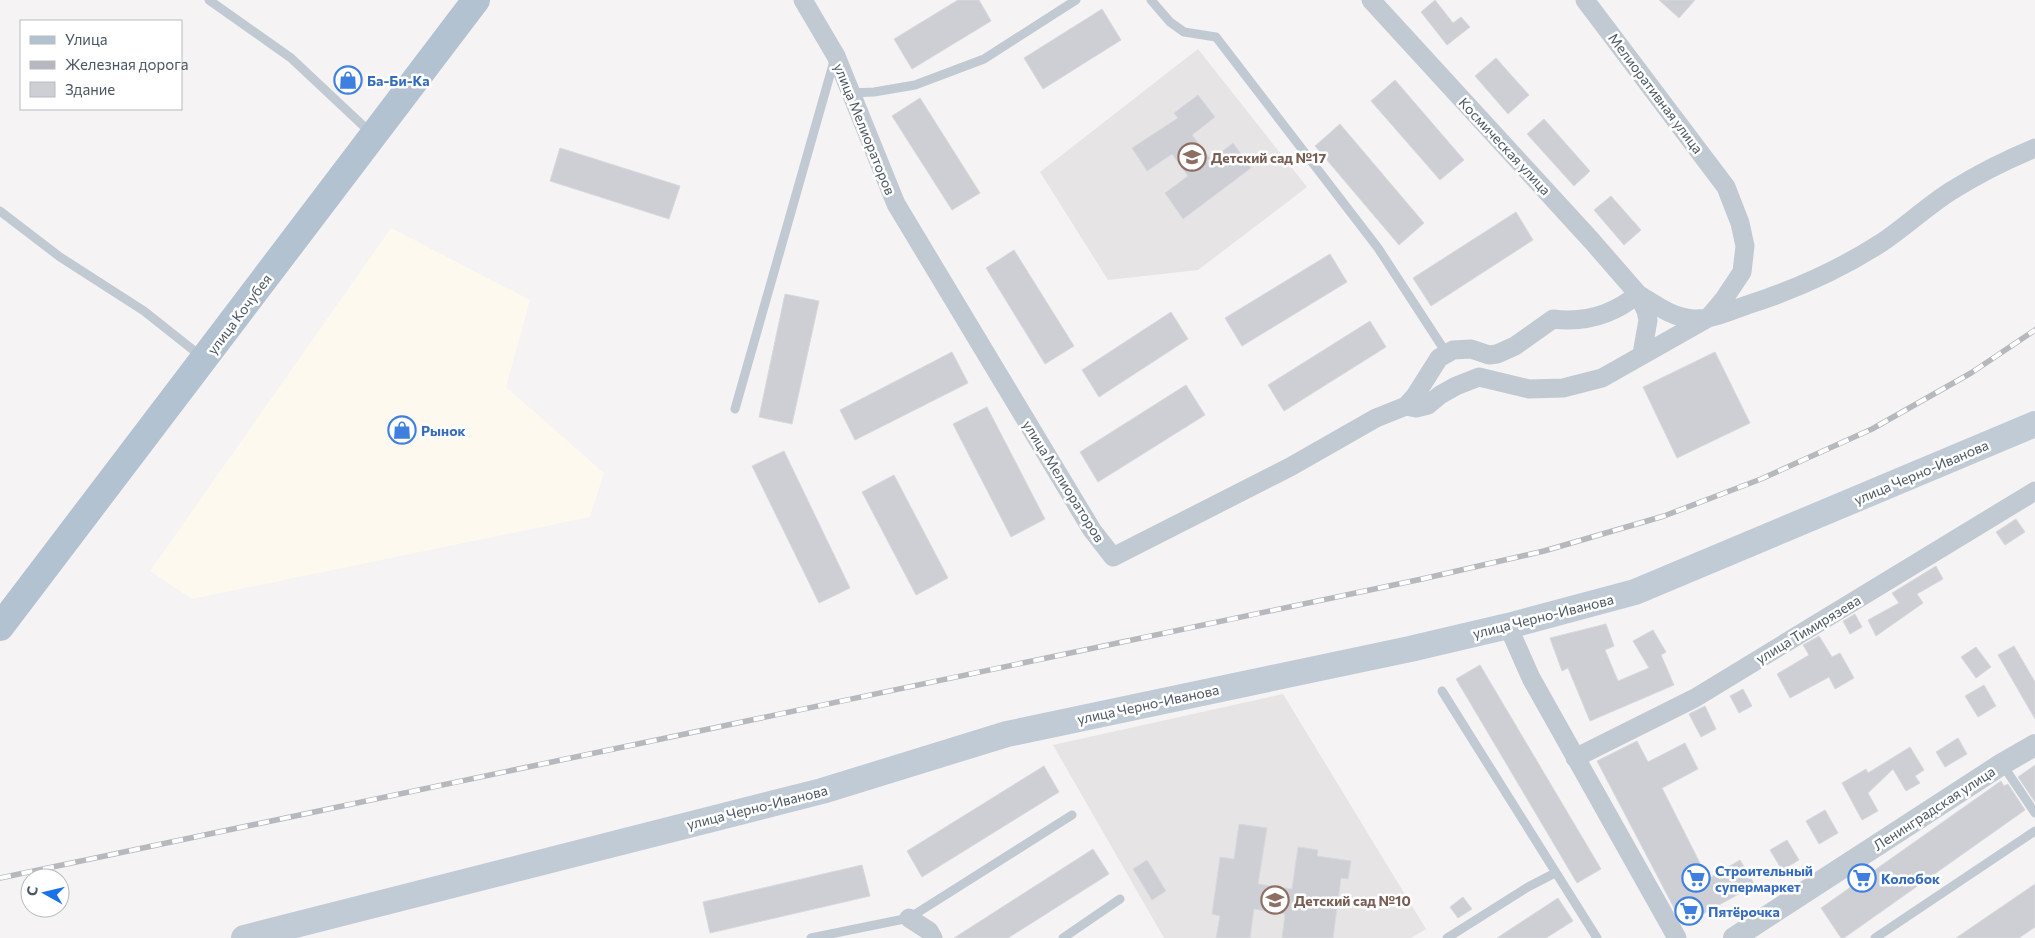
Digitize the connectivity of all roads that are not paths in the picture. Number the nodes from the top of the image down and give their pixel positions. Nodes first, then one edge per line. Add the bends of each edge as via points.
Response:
1 (209, 0) edge
2 (476, 0) edge
3 (803, 0) edge
4 (1076, 0) edge
5 (1151, 0) edge
6 (1371, 0) edge
7 (1585, 0) edge
8 (836, 56) junction
9 (851, 93) junction
10 (374, 136) junction
11 (2035, 148) edge
12 (0, 211) edge
13 (1638, 294) junction
14 (1708, 318) junction
15 (1447, 354) junction
16 (1642, 354) junction
17 (205, 359) junction
18 (1406, 406) junction
19 (735, 409) dead end
20 (2035, 424) edge
21 (2035, 491) edge
22 (1508, 626) junction
23 (0, 627) edge
24 (1442, 691) dead end
25 (2035, 745) edge
26 (1575, 758) junction
27 (2002, 764) junction
28 (2035, 814) edge
29 (1072, 815) dead end
30 (2035, 831) edge
31 (1555, 873) junction
32 (1120, 899) dead end
33 (909, 918) junction
34 (244, 938) edge
35 (811, 938) edge
36 (933, 938) edge
37 (1062, 938) edge
38 (1447, 938) edge
39 (1597, 938) edge
40 (1677, 938) edge
41 (1734, 938) edge
42 (1875, 938) edge

1 - 10 lane via 291,58
2 - 10 main road, улица Кочубея
3 - 8 street, улица Мелиораторов
4 - 9 lane via 984,59 915,85
5 - 15 lane via 1170,22 1184,32 1216,37 1378,248
6 - 13 street, Космическая улица
7 - 14 street, Мелиоративная улица via 1726,187 1745,246 1744,260 1742,272
8 - 9 street, улица Мелиораторов
8 - 19 lane
9 - 18 street, улица Мелиораторов via 896,204 1092,530 1113,557 1290,467 1376,418
10 - 17 main road, улица Кочубея
11 - 14 street via 2009,158 1950,192 1880,243 1812,281
12 - 17 lane via 60,257 144,311
13 - 14 street via 1674,315
13 - 15 street via 1626,304 1589,319 1553,319 1515,346 1496,354 1471,349 1453,350
13 - 16 street via 1648,320
14 - 16 street
15 - 18 street via 1439,358
16 - 18 street via 1602,378 1563,388 1529,389 1479,378 1456,386 1428,405
17 - 23 main road, улица Кочубея
20 - 22 main road, улица Черно-Иванова via 1636,592
21 - 26 street, улица Тимирязева via 1695,698
22 - 26 street via 1531,678
22 - 34 main road, улица Черно-Иванова via 1006,734 822,791
24 - 31 lane
25 - 27 street, Ленинградская улица
26 - 40 street
27 - 28 lane
27 - 41 street, Ленинградская улица
29 - 33 lane
30 - 42 lane
31 - 38 lane
31 - 39 lane
32 - 37 lane
33 - 35 lane
33 - 36 street via 929,931

